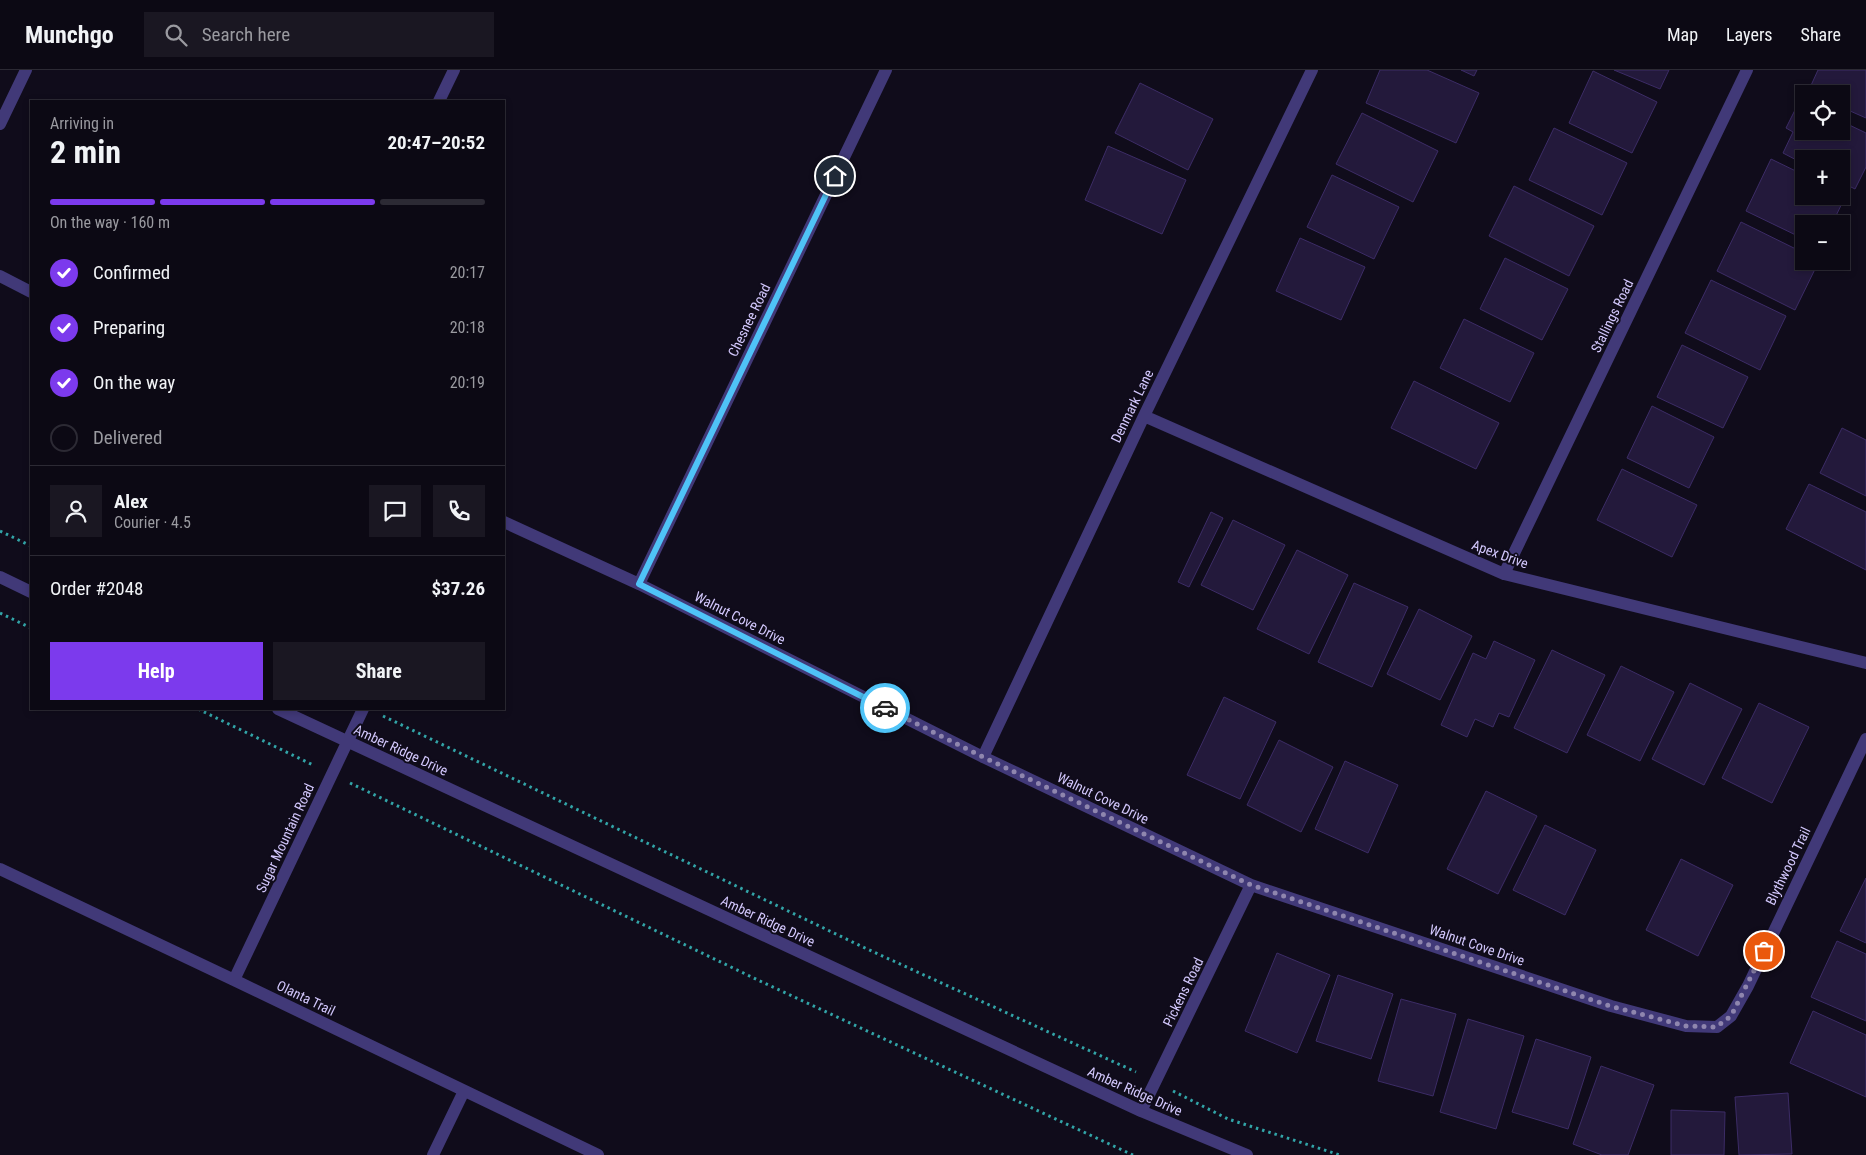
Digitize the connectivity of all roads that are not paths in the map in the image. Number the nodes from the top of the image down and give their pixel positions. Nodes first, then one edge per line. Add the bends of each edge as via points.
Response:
1 (26, 70) edge
2 (454, 70) edge
3 (886, 70) edge
4 (1312, 70) edge
5 (1747, 70) edge
6 (439, 100) edge
7 (0, 124) edge
8 (0, 276) edge
9 (30, 291) edge
10 (1144, 416) junction
11 (505, 522) edge
12 (1504, 574) junction
13 (0, 577) edge
14 (639, 584) junction
15 (30, 592) edge
16 (1866, 663) edge
17 (280, 710) edge
18 (362, 710) edge
19 (1866, 739) edge
20 (347, 741) junction
21 (983, 757) junction
22 (0, 869) edge
23 (1251, 885) junction
24 (234, 980) junction
25 (1716, 1027) joint
26 (464, 1091) junction
27 (1141, 1111) junction
28 (433, 1155) edge
29 (598, 1155) edge
30 (1247, 1155) edge

1 - 7 street
2 - 6 street
3 - 14 street, Chesnee Road
4 - 10 street, Denmark Lane
5 - 12 street, Stallings Road
8 - 9 street
10 - 12 street, Apex Drive
10 - 21 street, Denmark Lane
11 - 14 street, Walnut Cove Drive
12 - 16 street, Apex Drive
13 - 15 street
14 - 21 street, Walnut Cove Drive
17 - 20 street, Amber Ridge Drive
18 - 20 street, Sugar Mountain Road
19 - 25 street, Blythwood Trail via 1748,986 1731,1016
20 - 24 street, Sugar Mountain Road
20 - 27 street, Amber Ridge Drive
21 - 23 street, Walnut Cove Drive
22 - 24 street, Olanta Trail
23 - 25 street, Walnut Cove Drive via 1610,1006 1686,1026
23 - 27 street, Pickens Road
24 - 26 street, Olanta Trail
26 - 28 street
26 - 29 street, Olanta Trail
27 - 30 street, Amber Ridge Drive

